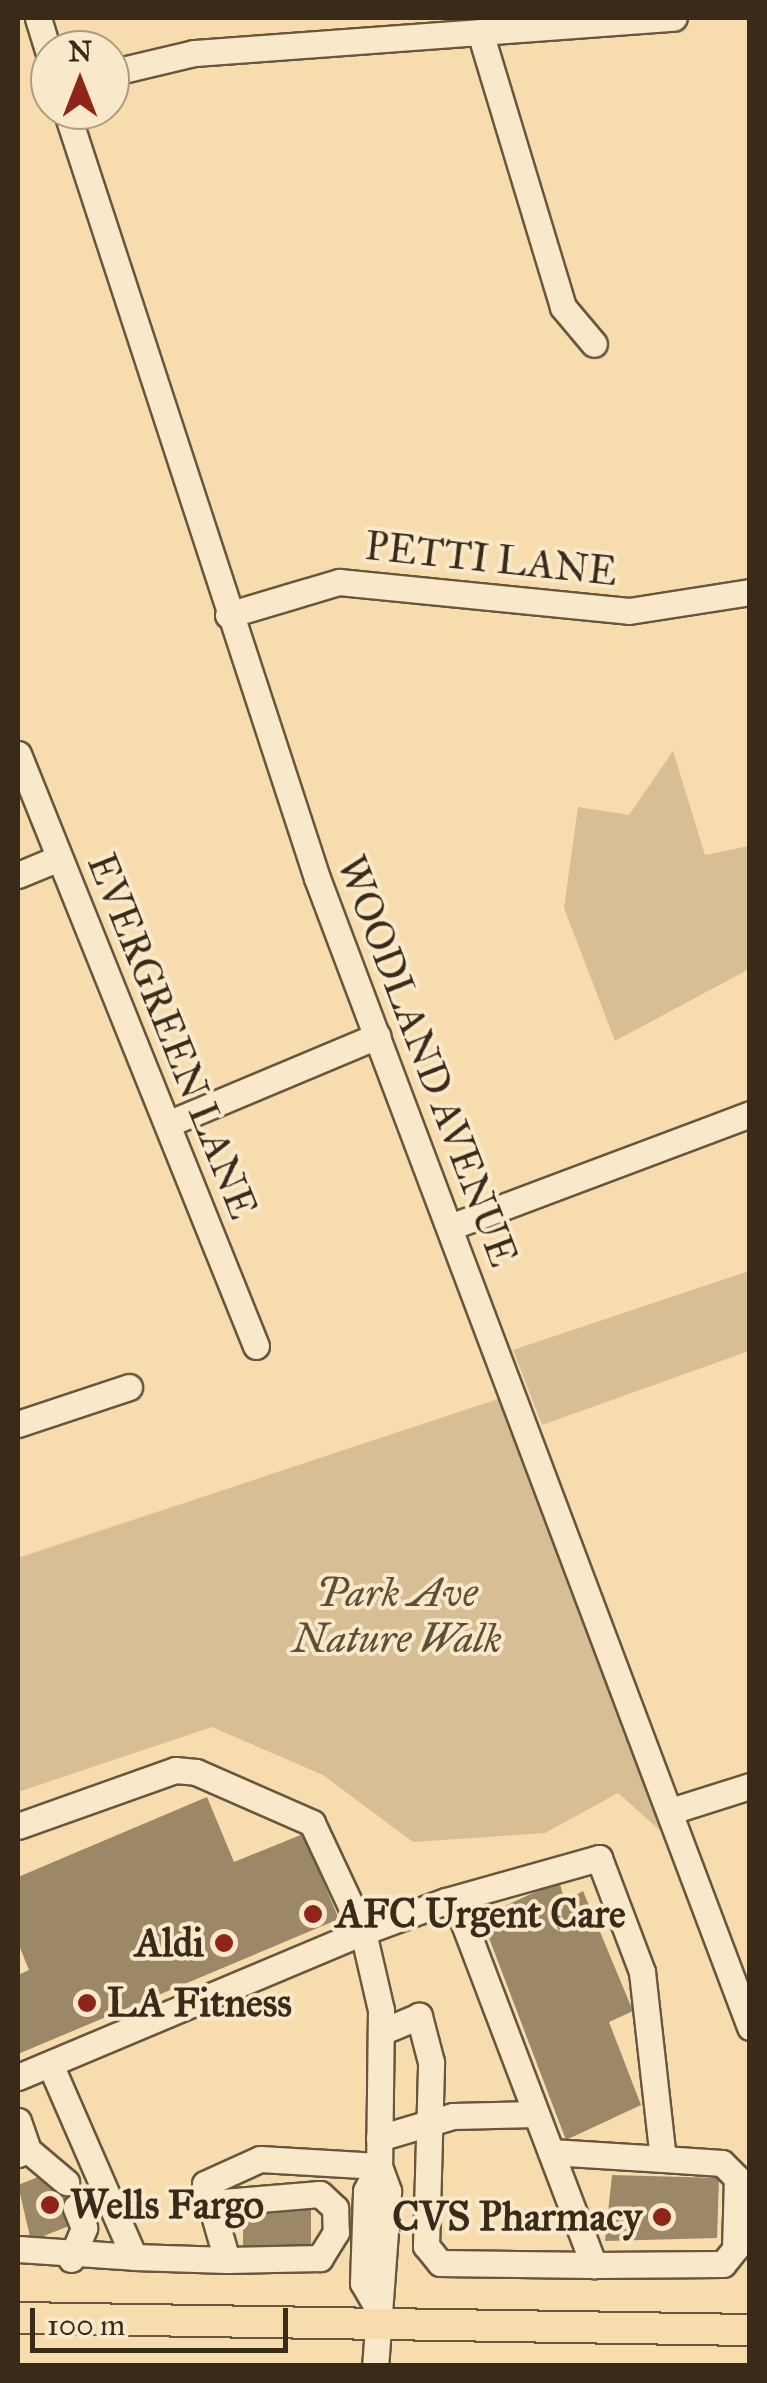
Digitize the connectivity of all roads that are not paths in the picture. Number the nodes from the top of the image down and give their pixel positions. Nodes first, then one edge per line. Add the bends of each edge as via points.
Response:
1 (674, 18) edge
2 (480, 32) junction
3 (130, 68) edge
4 (72, 130) edge
5 (594, 344) dead end
6 (750, 592) edge
7 (228, 615) junction
8 (18, 754) edge
9 (59, 858) junction
10 (18, 875) edge
11 (377, 1036) junction
12 (750, 1114) edge
13 (170, 1122) junction
14 (450, 1227) junction
15 (256, 1346) dead end
16 (129, 1387) dead end
17 (18, 1424) edge
18 (750, 1786) edge
19 (674, 1810) junction
20 (18, 1826) edge
21 (446, 1901) junction
22 (363, 1932) junction
23 (750, 2027) edge
24 (381, 2032) junction
25 (50, 2064) junction
26 (18, 2076) edge
27 (536, 2114) junction
28 (429, 2120) junction
29 (18, 2121) edge
30 (379, 2138) junction
31 (23, 2152) edge
32 (551, 2152) junction
33 (663, 2159) junction
34 (378, 2166) junction
35 (66, 2182) dead end
36 (211, 2203) junction
37 (76, 2208) dead end
38 (18, 2249) edge
39 (134, 2256) junction
40 (70, 2259) junction
41 (227, 2260) junction
42 (594, 2264) junction
43 (377, 2315) junction
44 (18, 2318) edge
45 (750, 2330) edge
46 (375, 2366) edge

1 - 2 street
2 - 3 street via 194,53
2 - 5 street via 563,308
4 - 7 street, WOODLAND AVENUE
6 - 7 street, PETTI LANE via 629,611 339,582
7 - 11 street, WOODLAND AVENUE
8 - 9 street, EVERGREEN LANE
9 - 10 street
9 - 13 street, EVERGREEN LANE
11 - 13 street
11 - 14 street, WOODLAND AVENUE
12 - 14 street
13 - 15 street, EVERGREEN LANE
14 - 19 street, WOODLAND AVENUE
16 - 17 street
18 - 19 street
19 - 23 street, WOODLAND AVENUE
20 - 22 street via 175,1770 227,1780 326,1836
21 - 22 street
21 - 27 street via 460,1913
21 - 33 street via 599,1858 642,1972
22 - 24 street
22 - 25 street
24 - 28 street via 419,2016 431,2062
24 - 30 street
25 - 26 street
25 - 39 street
27 - 28 street
27 - 32 street
28 - 30 street
28 - 42 street via 426,2246 440,2263
29 - 31 street
30 - 34 street
31 - 35 street
32 - 33 street
32 - 42 street
33 - 42 street via 734,2172 735,2249 716,2266
34 - 36 street via 260,2159 205,2184
34 - 43 street via 388,2191 387,2284
36 - 41 street
36 - 41 street via 320,2194 335,2208 336,2232 320,2258
37 - 40 street via 84,2228
38 - 40 street
39 - 40 street
39 - 41 street
43 - 44 main road
43 - 45 main road
43 - 46 street

